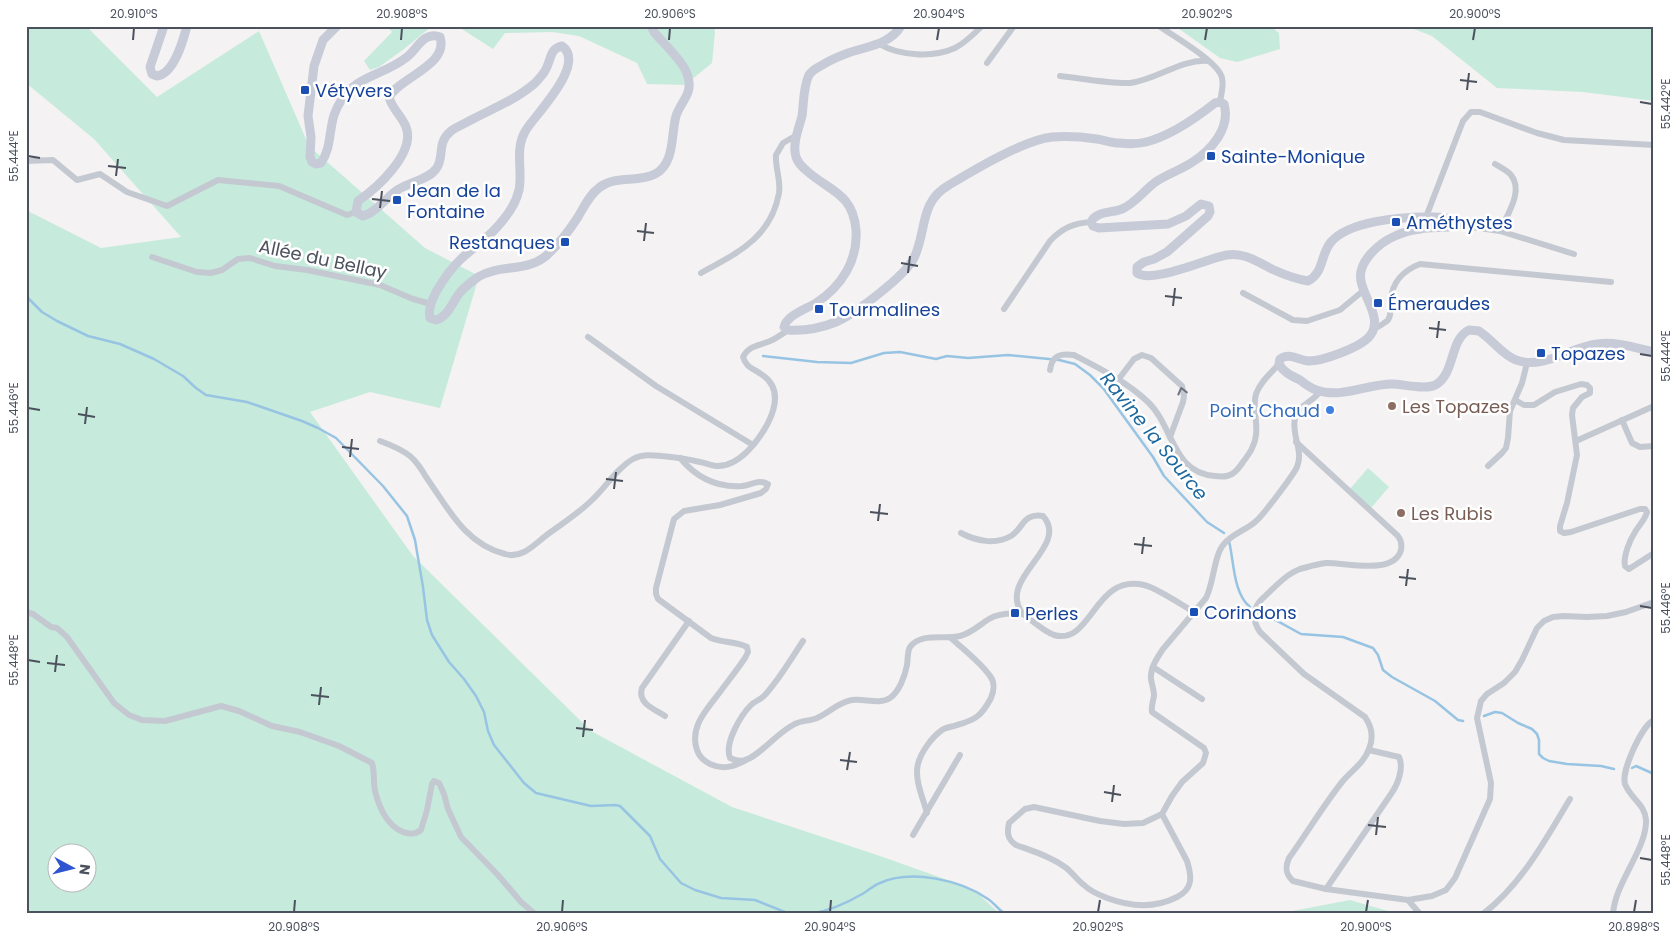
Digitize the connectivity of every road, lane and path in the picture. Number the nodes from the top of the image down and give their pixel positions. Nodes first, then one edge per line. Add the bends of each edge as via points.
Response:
1 (164, 26) edge
2 (186, 26) edge
3 (337, 26) edge
4 (651, 26) edge
5 (901, 26) edge
6 (982, 26) edge
7 (1014, 26) edge
8 (1159, 26) edge
9 (879, 44) junction
10 (1208, 61) junction
11 (987, 63) dead end
12 (1060, 76) dead end
13 (1220, 102) junction
14 (798, 135) junction
15 (1654, 145) edge
16 (26, 161) edge
17 (1495, 164) dead end
18 (356, 212) junction
19 (1426, 217) junction
20 (1091, 222) junction
21 (1451, 224) junction
22 (1500, 230) junction
23 (1574, 254) dead end
24 (152, 257) dead end
25 (702, 273) dead end
26 (1611, 282) dead end
27 (1364, 290) junction
28 (1243, 293) dead end
29 (431, 304) junction
30 (1004, 309) dead end
31 (1374, 329) junction
32 (788, 330) junction
33 (588, 337) dead end
34 (1654, 352) edge
35 (1527, 363) junction
36 (1279, 364) junction
37 (1050, 370) dead end
38 (1118, 380) junction
39 (1320, 391) junction
40 (1515, 400) junction
41 (1654, 406) edge
42 (1622, 420) junction
43 (1170, 437) junction
44 (380, 441) dead end
45 (1576, 441) junction
46 (1296, 442) junction
47 (753, 445) junction
48 (1654, 446) edge
49 (680, 458) junction
50 (1488, 466) dead end
51 (961, 533) dead end
52 (1654, 553) edge
53 (1654, 602) edge
54 (26, 612) edge
55 (1194, 612) junction
56 (1023, 614) junction
57 (689, 621) junction
58 (951, 638) junction
59 (804, 642) dead end
60 (1153, 667) junction
61 (1202, 699) dead end
62 (665, 716) dead end
63 (1654, 720) edge
64 (1369, 750) junction
65 (960, 755) dead end
66 (746, 760) junction
67 (1570, 799) dead end
68 (927, 813) junction
69 (1162, 814) junction
70 (1646, 818) junction
71 (1654, 824) edge
72 (913, 835) dead end
73 (1326, 889) junction
74 (1408, 900) junction
75 (535, 914) edge
76 (1420, 914) edge
77 (1483, 914) edge
78 (1613, 914) edge

1 - 2 main road via 150,67 152,74 157,76 172,66
3 - 18 main road via 323,40 314,66 308,116 310,157 316,164 326,157 335,113 355,85 407,57 430,35 440,36 442,40 438,56 392,91 389,97 405,126 408,141 398,162 378,186 358,201
4 - 29 main road via 685,69 689,83 687,98 676,118 670,155 662,169 642,178 608,183 596,190 567,232 542,258 522,266 498,269 478,278 459,294 440,319 430,318
5 - 9 main road
6 - 9 street via 955,48 943,52 905,52
7 - 11 street
8 - 10 street
9 - 14 main road via 834,58 814,69 805,87
10 - 12 street via 1192,62 1130,83
10 - 13 street via 1217,67 1222,77
13 - 20 main road via 1226,111 1224,124 1214,144 1190,164 1156,181 1130,205 1098,215
13 - 32 main road via 1160,137 1144,142 1052,137 1036,140 1002,156 939,191 931,200 915,257 898,278 836,322
14 - 25 street via 783,143 776,155 779,194 765,227 744,249
14 - 32 main road via 795,146 799,164 842,196 848,203 856,228 854,254 844,276 818,302 787,320 784,327
15 - 19 street via 1557,139 1480,112 1470,112 1463,121
16 - 18 street via 53,160 77,180 100,174 127,192 167,206 218,180 279,186 346,215
17 - 22 street via 1511,175 1516,184 1516,194
18 - 29 main road via 368,215 397,190 430,175 439,165 442,142 452,130 526,90 542,76 553,51 559,46 565,48 568,61 560,86 521,140 519,192 512,208 478,246 446,274
19 - 20 main road via 1380,221 1337,236 1327,248 1317,274 1308,281 1255,259 1230,254 1167,273 1144,276 1137,273 1137,267 1168,252 1208,216 1209,206 1205,204 1168,224 1099,228 1092,226
19 - 21 main road via 1444,216 1450,219
20 - 30 street via 1078,223 1058,232 1050,240
21 - 22 street
21 - 27 main road via 1395,236 1372,252 1362,266
22 - 23 street
24 - 29 street, Allée du Bellay via 210,273 222,270 238,259 250,258 275,266 380,285
26 - 31 street via 1420,264 1395,282 1390,315
27 - 28 street via 1340,310 1307,320 1293,320
27 - 31 main road via 1373,311
31 - 36 main road via 1361,344 1329,357 1307,361 1288,355 1280,358
32 - 47 street via 769,342 746,350 743,357 748,368 768,380 776,394 776,404 768,423
33 - 47 street via 656,386
34 - 35 main road via 1598,344 1579,347 1545,361
35 - 39 main road via 1509,357 1483,334 1469,330 1462,335 1443,378 1435,386 1393,384 1341,393
35 - 40 street
36 - 39 main road via 1285,372
36 - 43 street via 1256,394 1255,442 1234,474 1223,477 1198,473 1184,462
37 - 38 street via 1051,362 1065,354 1083,360
38 - 43 street via 1148,402
43 -> 38 street via 1184,396 1178,381 1151,358 1142,355 1134,359
39 - 46 street via 1296,417
40 - 45 street via 1524,405 1534,405 1555,392 1587,385 1590,393 1573,408
40 - 50 street via 1509,416 1506,448
41 - 42 street
42 - 45 street
42 - 48 street via 1632,443
44 - 49 street via 411,457 467,533 487,548 512,555 529,548 581,510 632,460 647,455
45 - 52 street via 1577,455 1560,531 1571,532 1644,509 1646,518 1635,532 1625,566 1629,569
46 - 55 street via 1299,454 1297,468 1256,522 1223,545 1210,588
46 - 64 street via 1398,536 1401,549 1393,560 1379,565 1324,563 1297,570 1258,603 1255,625 1304,674 1365,717 1371,725
47 - 49 street via 728,465
49 - 57 street via 708,481 731,486 758,482 768,484 761,493 684,511 674,518 656,594 658,599
51 - 56 street via 980,540 997,540 1012,535 1024,520 1043,516 1047,544 1022,577 1016,595
53 - 74 street via 1607,616 1553,616 1537,628 1514,672 1487,694 1478,710 1478,728 1492,791 1455,878 1439,894
54 - 75 street via 67,637 114,703 129,715 142,720 165,721 221,706 272,726 339,746 372,763 375,789 383,814 397,829 410,834 421,830 432,784 434,781 438,783 461,837
55 - 56 street via 1145,585 1133,584 1110,591 1083,626 1070,634 1054,635
55 - 60 street via 1163,649
56 - 58 street via 998,616 976,630
57 - 62 street via 640,693 643,701
57 - 66 street via 711,638 747,647 745,658 701,718 694,744 698,754 715,766 726,768
58 - 66 street via 922,639 913,644 903,679 890,698 842,703 818,718 797,723 780,733
58 - 68 street via 990,676 994,685 992,695 977,718 943,729 932,738 920,758 917,774
59 - 66 street via 763,697 751,704 736,726 731,739 730,758
60 - 61 street
60 - 69 street via 1152,712 1201,745 1206,753 1203,763 1182,782
63 - 70 street via 1643,731 1624,775 1626,786
64 - 73 street via 1399,757 1398,780
64 - 73 street via 1342,782 1286,865 1286,872 1293,881
65 - 68 street
67 - 77 street via 1520,877
68 - 72 street
69 - 69 street via 1187,861 1190,885 1173,900 1147,906 1121,903 1092,891 1064,866 1016,845 1008,836 1009,823 1025,809 1034,807 1124,824 1143,823
70 - 71 street
70 - 78 street via 1643,836 1615,898
73 - 74 street
74 - 76 street

